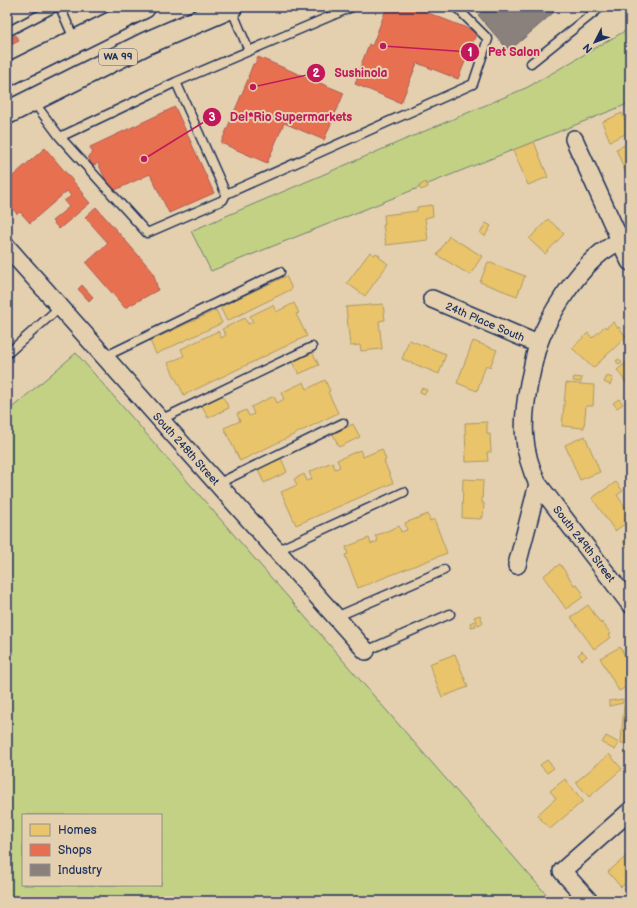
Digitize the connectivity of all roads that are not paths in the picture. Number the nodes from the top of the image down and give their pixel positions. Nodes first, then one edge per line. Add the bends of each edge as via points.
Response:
1 (55, 7) edge
2 (60, 7) edge
3 (144, 7) edge
4 (231, 7) edge
5 (352, 7) edge
6 (455, 7) edge
7 (601, 7) edge
8 (7, 32) edge
9 (75, 41) junction
10 (249, 51) junction
11 (532, 63) dead end
12 (8, 74) edge
13 (176, 82) junction
14 (33, 100) junction
15 (7, 113) edge
16 (60, 137) junction
17 (574, 139) dead end
18 (226, 194) junction
19 (625, 237) edge
20 (7, 247) edge
21 (630, 262) edge
22 (280, 272) dead end
23 (432, 299) dead end
24 (60, 307) junction
25 (538, 344) junction
26 (312, 347) dead end
27 (7, 354) edge
28 (104, 356) junction
29 (160, 420) junction
30 (343, 423) dead end
31 (216, 484) junction
32 (538, 484) junction
33 (404, 492) dead end
34 (276, 551) junction
35 (517, 565) dead end
36 (444, 570) dead end
37 (630, 604) edge
38 (450, 614) dead end
39 (336, 618) junction
40 (366, 651) joint
41 (630, 811) edge
42 (590, 901) edge

1 - 8 lane
2 - 9 lane
3 - 9 main road
4 - 10 lane
4 - 14 main road, WA 99 via 147,43
5 - 10 lane
6 - 18 lane via 488,40 473,84
7 - 11 lane
9 - 12 main road
10 - 13 lane
13 - 16 lane
13 - 18 lane
14 - 15 main road, WA 99
14 - 16 lane
16 - 18 lane via 147,233 223,200
17 - 19 street
19 - 21 street
19 - 25 street, 24th Place South via 601,253 574,281
20 - 24 street, South 248th Street
22 - 28 lane
23 - 25 street, 24th Place South
24 - 27 lane
24 - 28 street, South 248th Street
25 - 32 street, 24th Place South via 525,406 524,435 530,470
26 - 29 lane
28 - 29 street, South 248th Street
29 - 31 street, South 248th Street
30 - 31 lane
31 - 34 street, South 248th Street
32 - 35 street
32 - 37 street, South 249th Street
33 - 34 lane
34 - 39 street, South 248th Street
36 - 39 lane
38 - 40 lane
39 - 40 street, South 248th Street
41 - 42 street via 562,871

